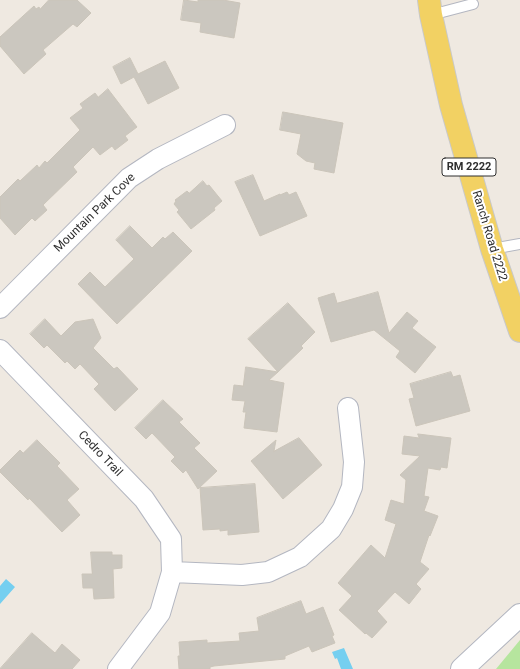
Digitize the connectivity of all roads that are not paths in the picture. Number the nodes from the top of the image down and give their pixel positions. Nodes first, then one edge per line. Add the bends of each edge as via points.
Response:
1 (473, 4) dead end
2 (430, 8) edge
3 (225, 124) dead end
4 (520, 244) edge
5 (492, 249) junction
6 (0, 308) edge
7 (520, 331) edge
8 (0, 350) edge
9 (348, 408) dead end
10 (172, 572) junction
11 (520, 615) edge
12 (118, 669) edge
13 (462, 669) edge

1 - 2 lane
2 - 5 main road, Ranch Road 2222 / RM 2222 via 451,105
3 - 6 street, Mountain Park Cove via 158,159 129,178
4 - 5 lane
5 - 7 main road, Ranch Road 2222 / RM 2222
8 - 10 street, Cedro Trail via 144,499 171,539
9 - 10 street via 354,462 352,487 331,529 300,558 268,572 242,575
10 - 12 street, Cedro Trail via 160,613
11 - 13 street

